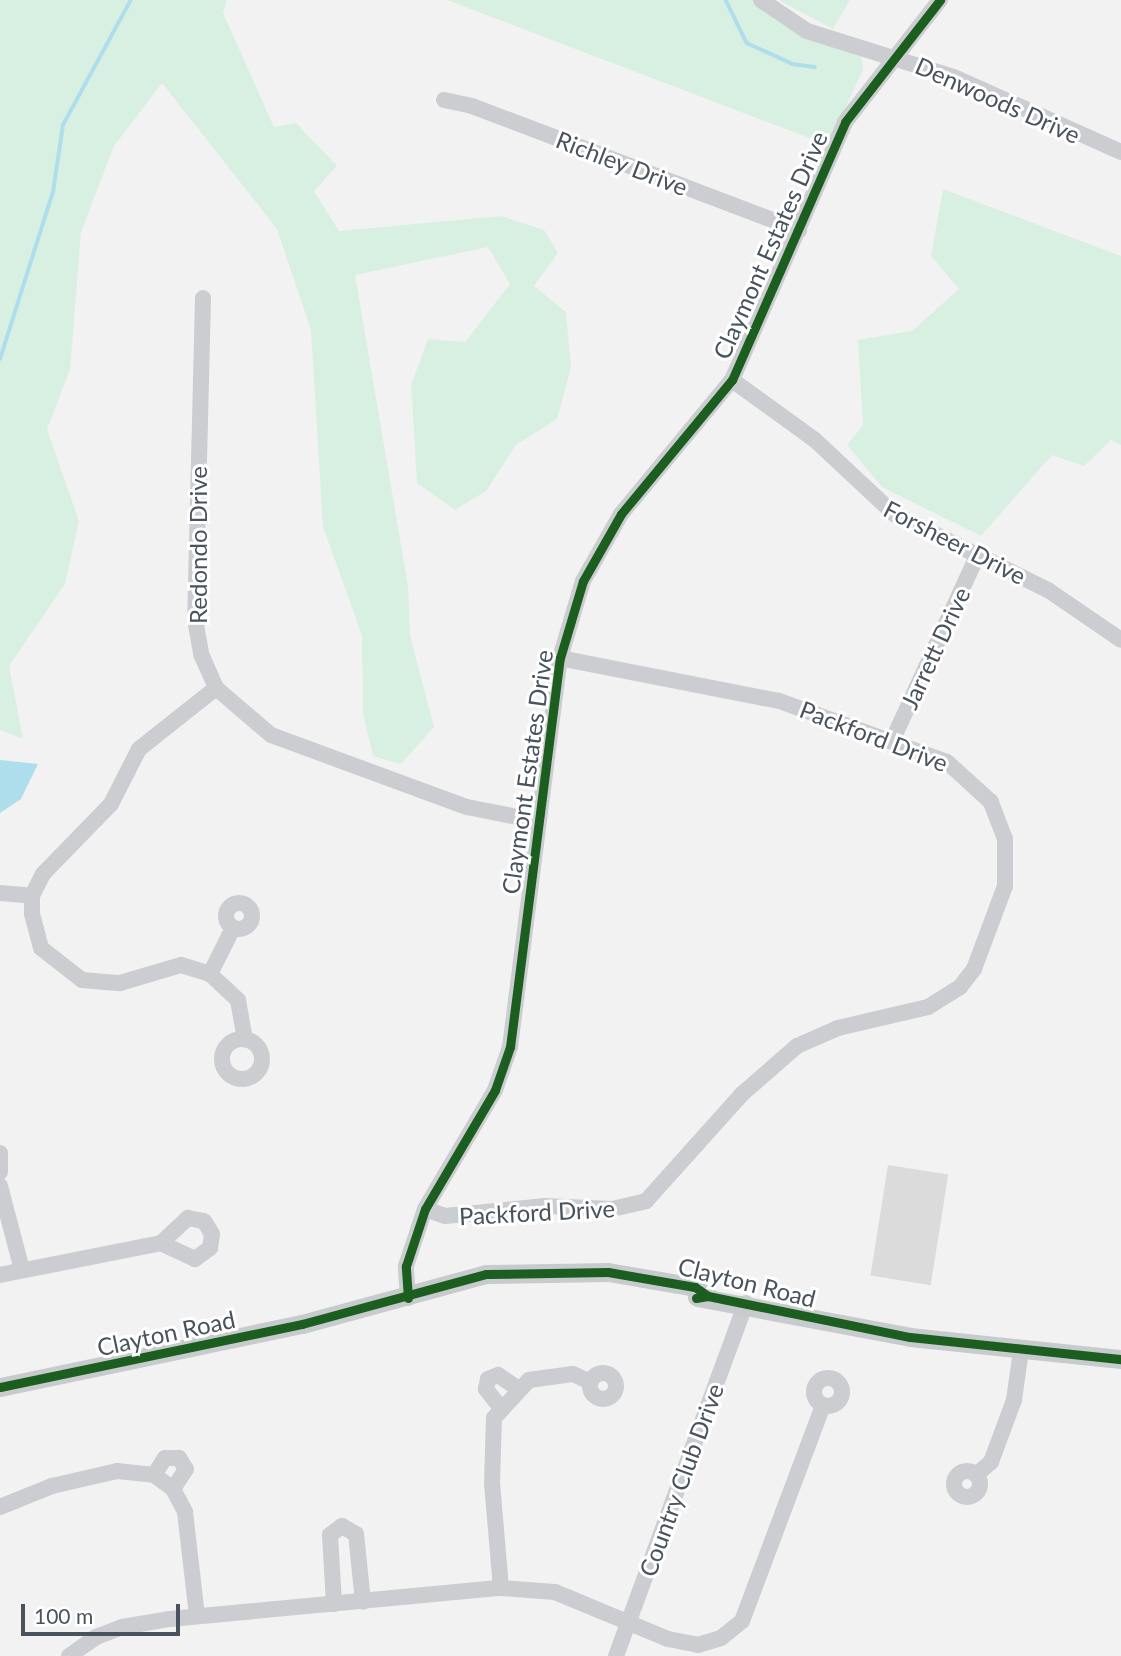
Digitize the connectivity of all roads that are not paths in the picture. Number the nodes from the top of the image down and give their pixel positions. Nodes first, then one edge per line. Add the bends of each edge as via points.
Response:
1 (761, 0) edge
2 (940, 0) edge
3 (899, 57) junction
4 (444, 100) dead end
5 (1121, 152) edge
6 (799, 230) junction
7 (203, 298) dead end
8 (732, 380) junction
9 (977, 556) junction
10 (1121, 640) edge
11 (560, 658) junction
12 (216, 688) junction
13 (893, 739) junction
14 (538, 821) junction
15 (0, 893) edge
16 (32, 897) junction
17 (233, 928) dead end
18 (210, 974) junction
19 (245, 1039) dead end
20 (0, 1153) edge
21 (0, 1172) edge
22 (0, 1186) edge
23 (425, 1209) junction
24 (161, 1243) dead end
25 (22, 1270) junction
26 (0, 1275) edge
27 (408, 1298) junction
28 (746, 1303) junction
29 (219, 1342) junction
30 (1021, 1350) junction
31 (1121, 1359) edge
32 (590, 1382) dead end
33 (0, 1387) edge
34 (517, 1388) junction
35 (0, 1399) edge
36 (823, 1405) dead end
37 (500, 1407) junction
38 (153, 1475) junction
39 (976, 1475) dead end
40 (173, 1489) junction
41 (0, 1507) edge
42 (501, 1588) junction
43 (363, 1602) junction
44 (334, 1604) junction
45 (197, 1616) junction
46 (629, 1620) junction
47 (69, 1656) edge
48 (616, 1656) edge

1 - 3 street, Denwoods Drive via 807,31
2 - 3 street, Claymont Estates Drive
3 - 5 street, Denwoods Drive
3 - 6 street, Claymont Estates Drive via 884,66 845,122
4 - 6 street, Richley Drive via 472,106
6 - 8 street, Claymont Estates Drive
7 - 12 street, Redondo Drive via 195,619 201,654
8 - 9 street, Forsheer Drive via 816,440 877,502
8 - 11 street, Claymont Estates Drive via 607,536 575,601
9 - 10 street, Forsheer Drive via 1048,590
9 - 13 street, Jarrett Drive
11 - 13 street, Packford Drive via 779,701
11 - 14 street, Claymont Estates Drive
12 - 14 street, Redondo Drive via 271,735 467,807
12 - 16 street via 151,736 111,804 52,863
13 - 23 street, Packford Drive via 963,771 991,802 1005,839 1005,886 974,970 960,987 928,1007 838,1028 797,1046 742,1094 656,1195 633,1206 545,1206 445,1216
14 - 23 street, Claymont Estates Drive via 505,1067
15 - 16 street
16 - 18 street via 41,948 82,980 120,983 181,965
17 - 18 street
18 - 19 street via 238,1000
20 - 21 street
22 - 25 street
23 - 27 street, Claymont Estates Drive via 406,1266
24 - 25 street
25 - 26 street
27 - 28 main road, Clayton Road via 551,1281 611,1283
27 - 29 main road, Clayton Road
28 - 30 main road, Clayton Road via 910,1337
28 - 46 street, Country Club Drive
29 - 33 main road, Clayton Road via 205,1341
29 - 35 main road, Clayton Road via 208,1352
30 - 31 main road, Clayton Road
30 - 39 street via 1014,1400 991,1462
32 - 34 street via 555,1374
34 - 37 street
34 - 37 street via 498,1376 488,1379 486,1389
36 - 46 street via 741,1621 721,1637 698,1645 668,1639
37 - 42 street via 491,1433
38 - 40 street
38 - 40 street via 165,1458 179,1458 186,1469
38 - 41 street via 117,1471 52,1486
40 - 45 street via 189,1528
42 - 43 street
42 - 46 street via 544,1589
43 - 44 street
43 - 44 street via 357,1538 342,1526 330,1535
44 - 45 street
45 - 47 street via 122,1627 96,1637
46 - 48 street, Country Club Drive

